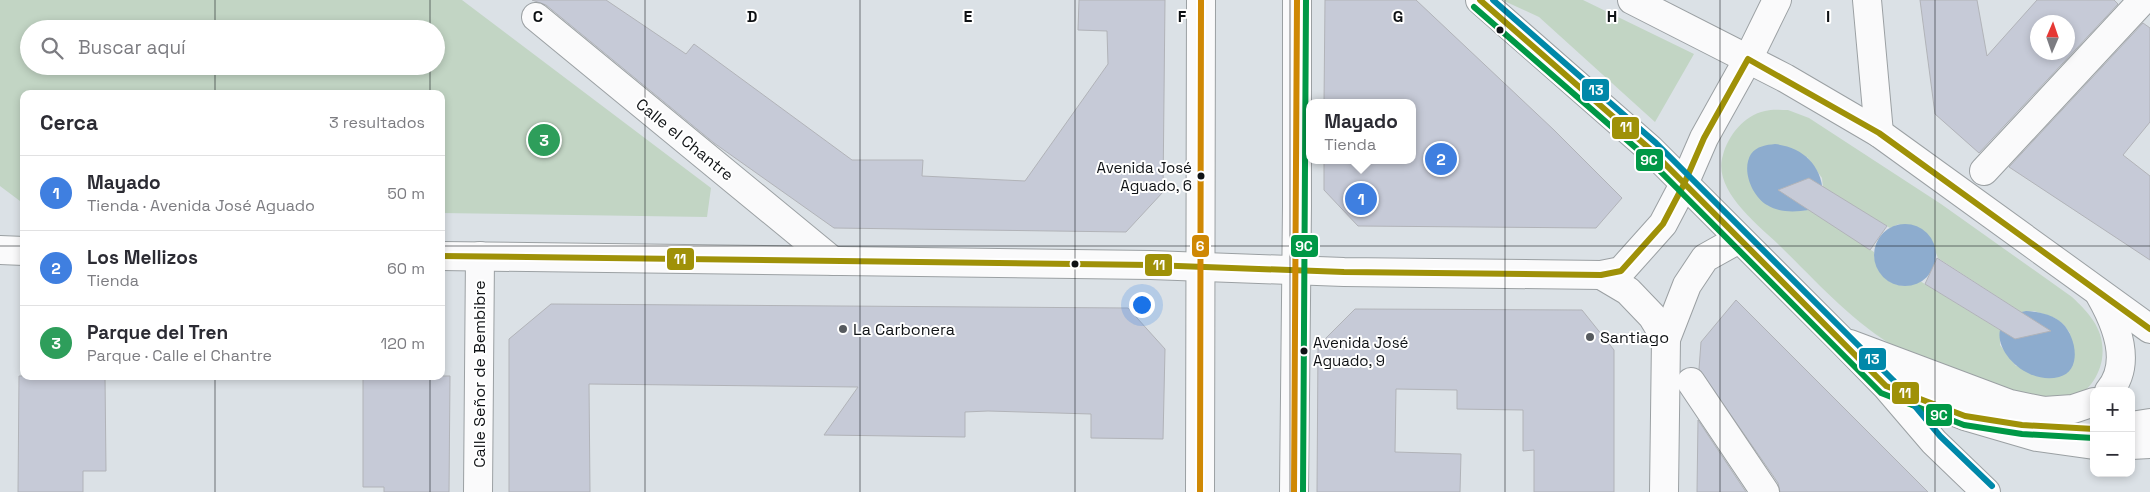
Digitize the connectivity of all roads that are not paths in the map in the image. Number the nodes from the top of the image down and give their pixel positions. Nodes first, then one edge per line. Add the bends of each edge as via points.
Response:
1 (1201, 0) edge
2 (1297, 0) edge
3 (1480, 0) edge
4 (1632, 0) edge
5 (1777, 0) edge
6 (1867, 0) edge
7 (2143, 0) edge
8 (536, 18) dead end
9 (1748, 59) junction
10 (1879, 133) junction
11 (1984, 172) dead end
12 (1684, 184) junction
13 (1739, 240) junction
14 (0, 250) edge
15 (20, 251) edge
16 (445, 256) edge
17 (480, 256) junction
18 (833, 261) junction
19 (1201, 266) junction
20 (1296, 270) junction
21 (1600, 275) junction
22 (2099, 292) junction
23 (2150, 330) edge
24 (1666, 339) junction
25 (1842, 341) junction
26 (1691, 382) dead end
27 (1886, 386) junction
28 (2112, 387) edge
29 (2090, 403) edge
30 (1965, 416) junction
31 (2150, 423) edge
32 (2135, 425) edge
33 (2090, 429) edge
34 (2090, 444) edge
35 (2150, 444) edge
36 (2135, 445) edge
37 (478, 492) edge
38 (1200, 492) edge
39 (1294, 492) edge
40 (1664, 492) edge
41 (1765, 492) edge
42 (1986, 492) edge

1 - 19 main road
2 - 20 main road
3 - 12 main road
4 - 9 main road
5 - 9 main road
6 - 10 main road
7 - 11 main road
8 - 18 main road, Calle el Chantre
9 - 10 main road
9 - 12 main road via 1704,138
10 - 22 main road
12 - 13 main road
12 - 21 main road via 1663,224 1621,271
13 - 24 main road via 1705,258 1687,285
13 - 25 main road
14 - 15 main road
16 - 17 main road
17 - 18 main road
17 - 37 main road, Calle Señor de Bembibre
18 - 19 main road
19 - 20 main road
19 - 38 main road
20 - 21 main road
20 - 39 main road
21 - 24 main road via 1628,291 1652,316
22 - 23 main road
22 - 28 main road via 2114,318 2119,338 2120,361 2116,382
24 - 40 main road
25 - 27 main road
25 - 29 main road via 2010,404 2044,411 2073,409
26 - 41 main road
27 - 30 main road
27 - 42 main road via 1934,442
30 - 33 main road via 2022,425
30 - 34 main road via 2037,437
31 - 32 main road
35 - 36 main road

